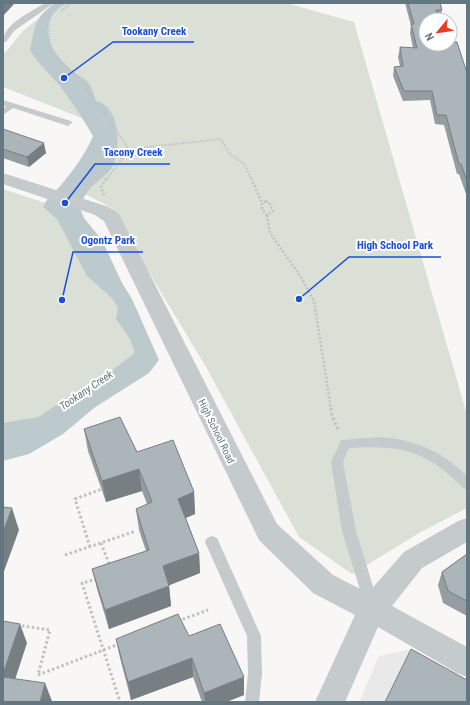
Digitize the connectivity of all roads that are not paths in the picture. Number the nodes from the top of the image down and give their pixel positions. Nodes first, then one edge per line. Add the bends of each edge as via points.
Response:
1 (50, 3) edge
2 (3, 40) edge
3 (3, 102) edge
4 (12, 105) junction
5 (3, 113) edge
6 (68, 123) dead end
7 (3, 178) edge
8 (467, 484) edge
9 (467, 529) edge
10 (212, 542) dead end
11 (372, 609) junction
12 (467, 663) edge
13 (252, 702) edge
14 (330, 702) edge

1 - 2 lane via 11,29
3 - 4 lane
4 - 5 lane
4 - 6 lane
7 - 11 street, High School Road via 107,215 268,532 323,584
8 - 11 lane via 456,472 430,454 403,443 376,440 345,443 337,462 349,531
9 - 11 street via 413,560
10 - 13 lane via 254,636 255,674
11 - 12 street, High School Road
11 - 14 street

